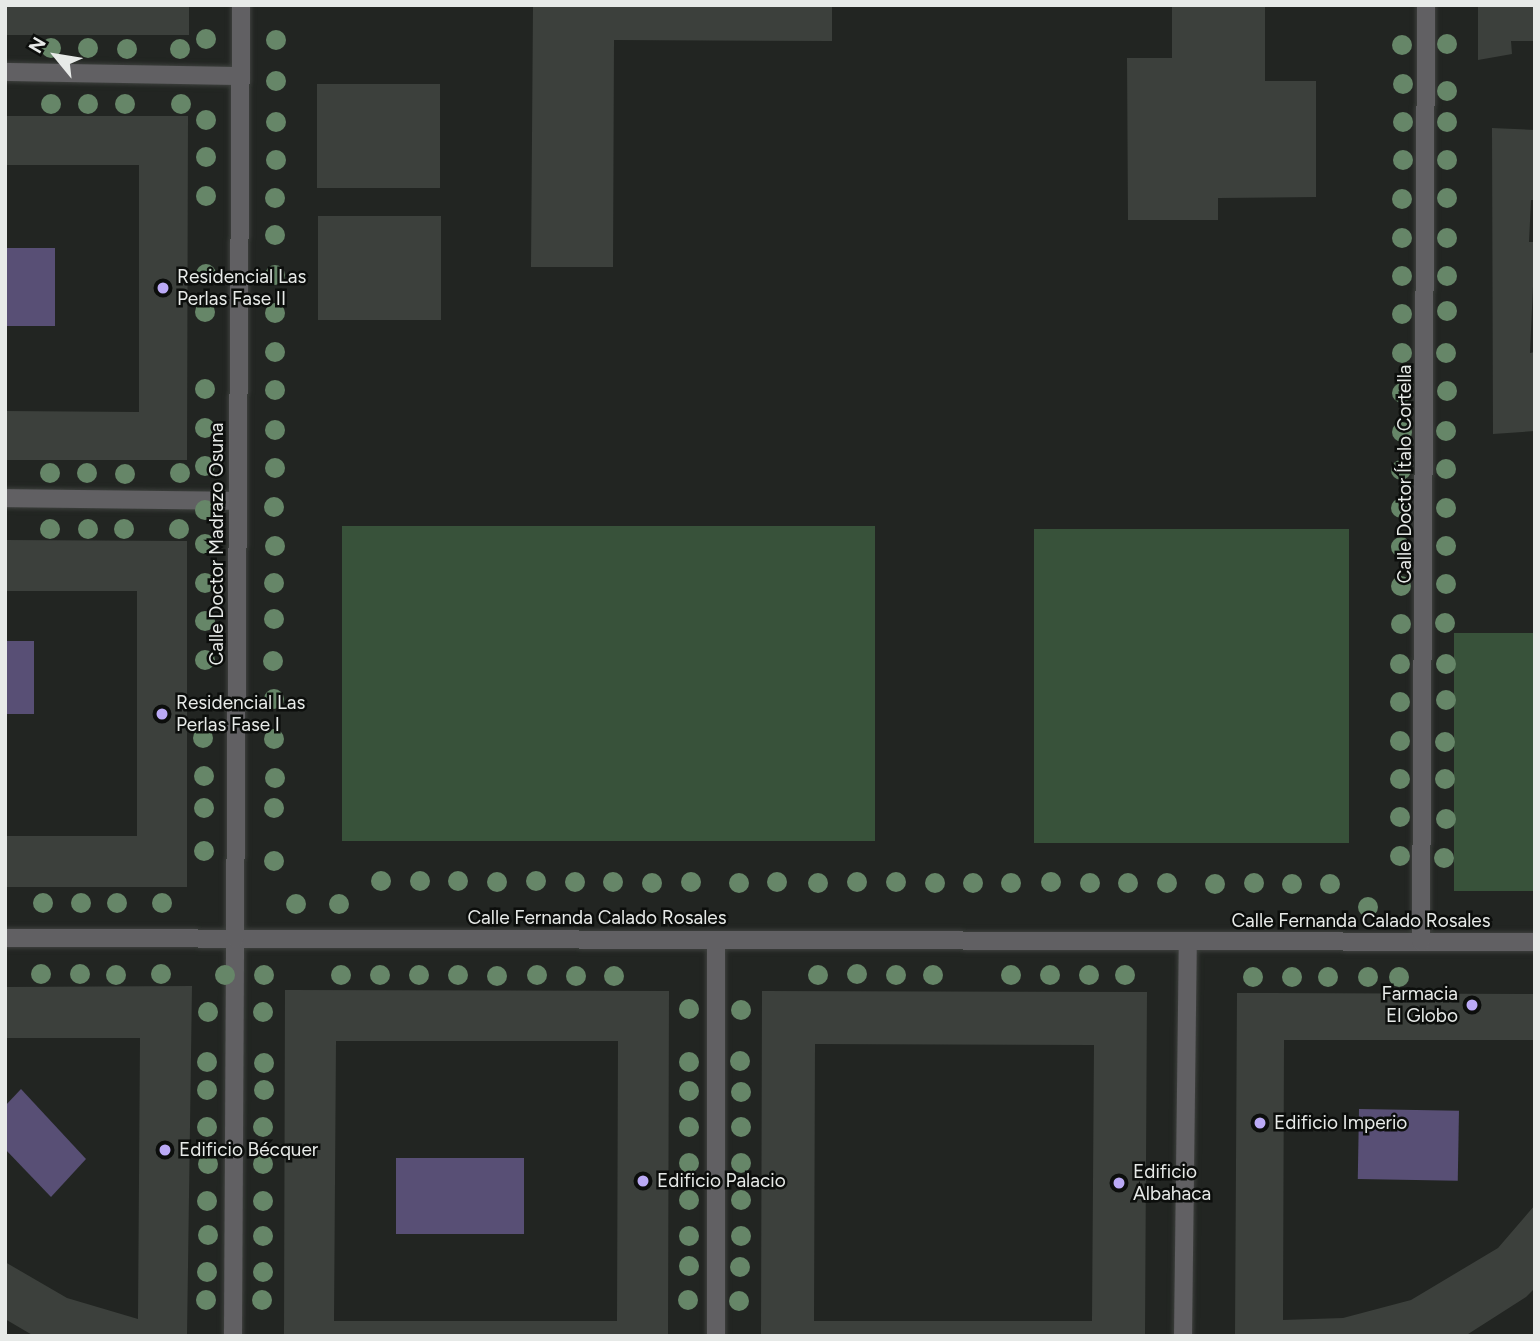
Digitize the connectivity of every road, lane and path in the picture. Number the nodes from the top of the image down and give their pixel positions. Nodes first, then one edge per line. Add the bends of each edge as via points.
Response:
1 (241, 5) edge
2 (1426, 5) edge
3 (5, 72) edge
4 (241, 76) junction
5 (5, 498) edge
6 (238, 500) junction
7 (5, 938) edge
8 (235, 939) junction
9 (716, 940) junction
10 (1188, 941) junction
11 (1422, 942) junction
12 (1535, 942) edge
13 (233, 1336) edge
14 (716, 1336) edge
15 (1183, 1336) edge

1 - 4 street, Calle Doctor Madrazo Osuna
2 - 11 street, Calle Doctor Ítalo Cortella
3 - 4 street
4 - 6 street, Calle Doctor Madrazo Osuna
5 - 6 street
6 - 8 street, Calle Doctor Madrazo Osuna
7 - 8 street, Calle Fernanda Calado Rosales
8 - 9 street, Calle Fernanda Calado Rosales
8 - 13 street, Calle Doctor Madrazo Osuna
9 - 10 street, Calle Fernanda Calado Rosales
9 - 14 street
10 - 11 street, Calle Fernanda Calado Rosales
10 - 15 street
11 - 12 street, Calle Fernanda Calado Rosales

